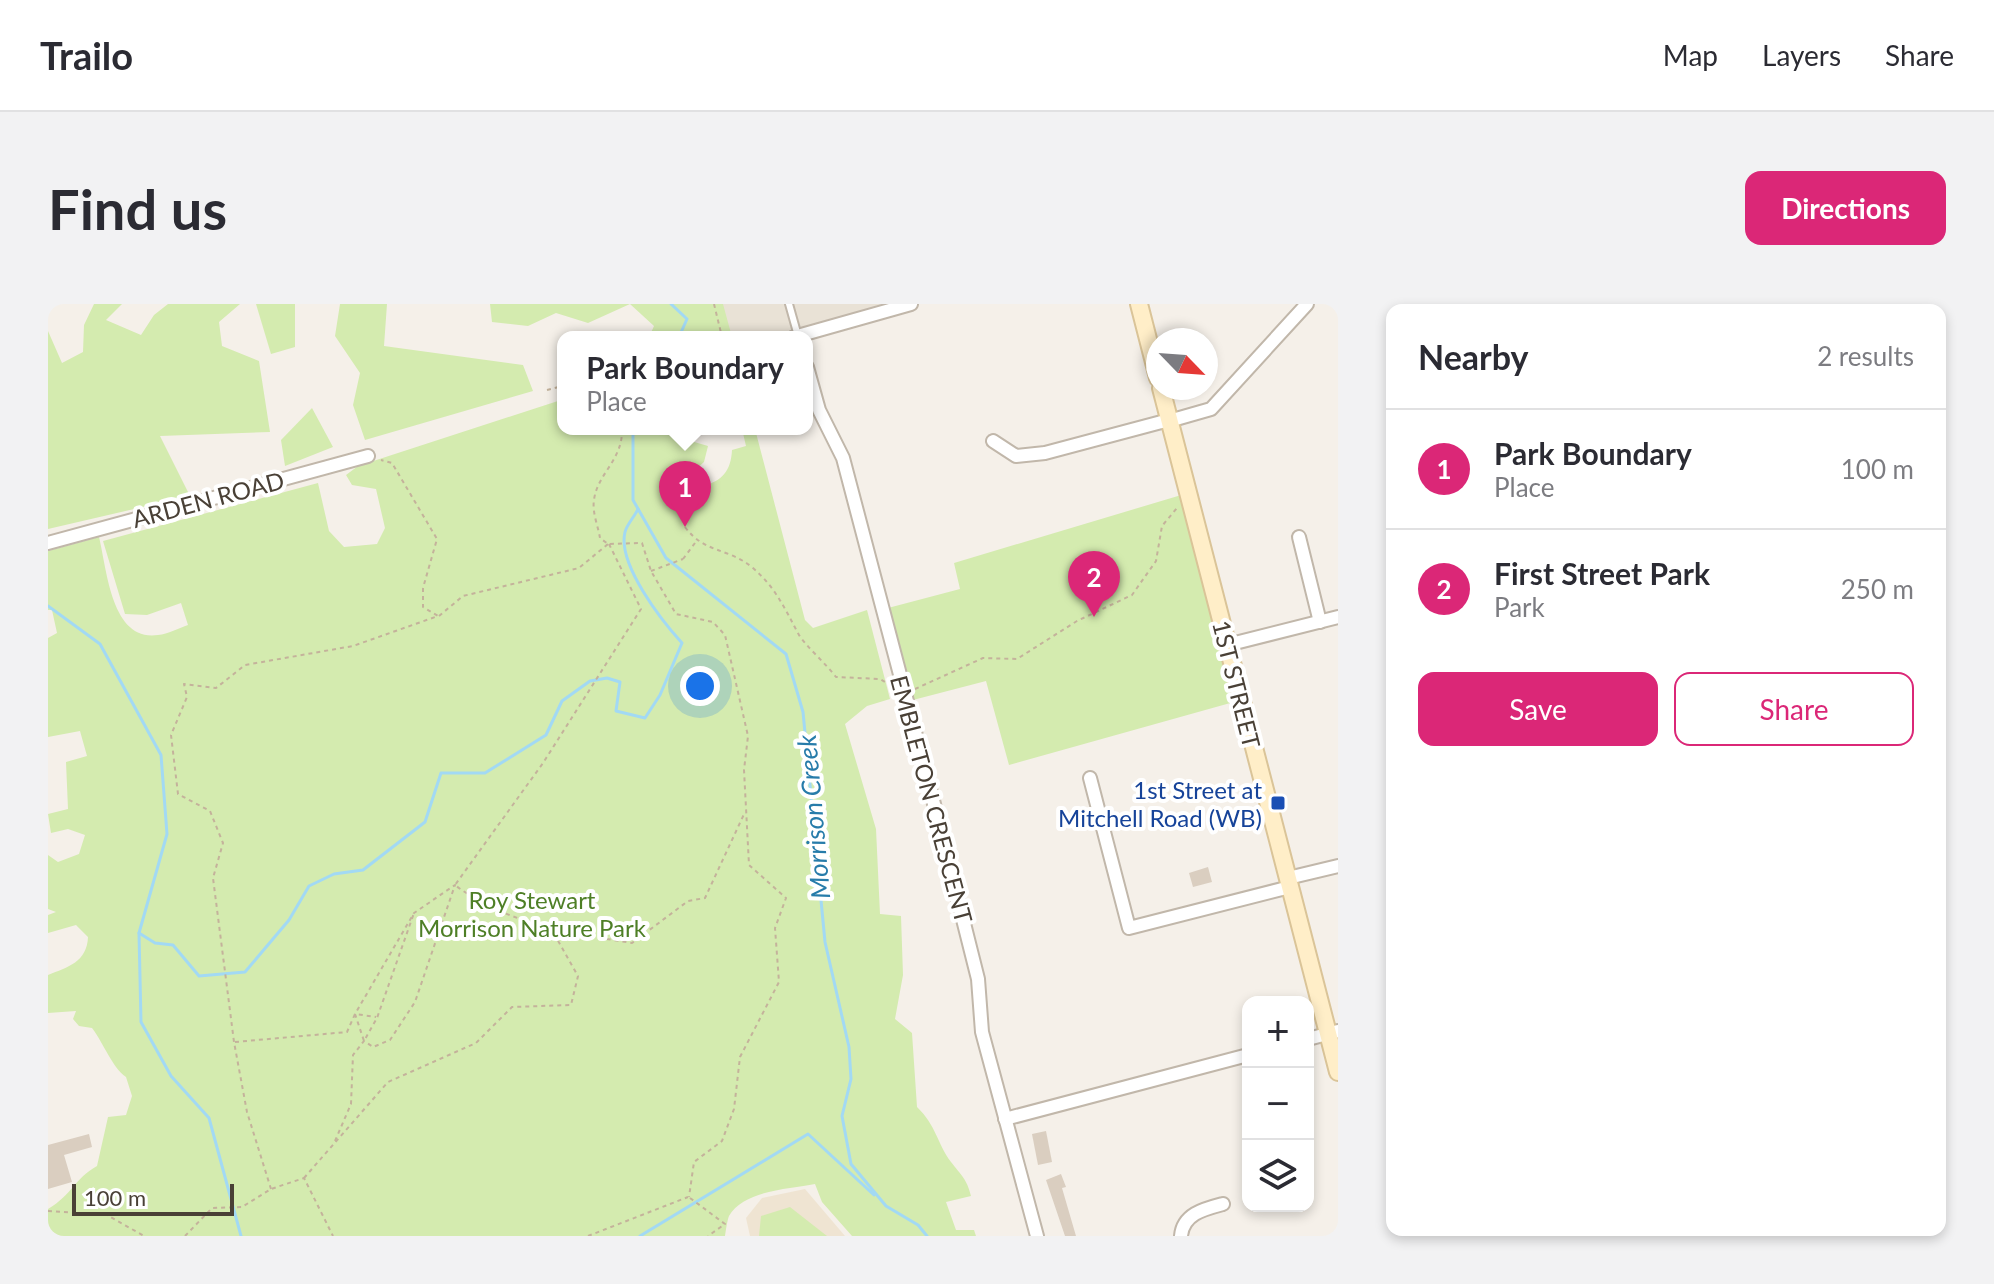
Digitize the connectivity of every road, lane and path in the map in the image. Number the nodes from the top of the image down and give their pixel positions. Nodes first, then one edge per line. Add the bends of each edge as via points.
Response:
1 (714, 304) edge
2 (789, 304) edge
3 (911, 304) edge
4 (1139, 304) edge
5 (1307, 304) edge
6 (721, 331) edge
7 (796, 331) edge
8 (1146, 331) edge
9 (813, 332) edge
10 (557, 388) edge
11 (813, 388) edge
12 (547, 390) dead end
13 (1164, 400) edge
14 (1169, 420) junction
15 (621, 435) edge
16 (993, 441) dead end
17 (368, 456) joint
18 (1188, 495) junction
19 (685, 527) dead end
20 (1299, 537) dead end
21 (696, 542) junction
22 (48, 543) edge
23 (608, 544) junction
24 (651, 571) junction
25 (438, 616) junction
26 (1338, 617) edge
27 (1320, 622) junction
28 (1227, 645) junction
29 (904, 694) junction
30 (1090, 778) dead end
31 (746, 810) junction
32 (1338, 866) edge
33 (1289, 883) junction
34 (455, 885) junction
35 (414, 913) junction
36 (552, 930) junction
37 (355, 1014) junction
38 (377, 1018) junction
39 (1333, 1032) edge
40 (364, 1041) junction
41 (234, 1042) junction
42 (1242, 1057) edge
43 (1338, 1072) edge
44 (1005, 1119) junction
45 (335, 1141) junction
46 (304, 1178) junction
47 (271, 1189) junction
48 (689, 1197) junction
49 (1223, 1204) dead end
50 (48, 1211) edge
51 (144, 1236) edge
52 (185, 1236) edge
53 (333, 1236) edge
54 (588, 1236) edge
55 (708, 1236) edge
56 (1037, 1236) edge
57 (1181, 1236) edge

1 - 6 path
2 - 7 lane
3 - 9 street
4 - 8 street
5 - 14 street via 1211,409
10 - 12 path
11 - 29 street, EMBLETON CRESCENT via 843,458
13 - 14 street, 1ST STREET
14 - 16 street via 1045,453 1016,456
14 - 18 street, 1ST STREET
15 - 23 path via 617,455 593,503 600,538
17 - 22 street, ARDEN ROAD
17 - 25 path via 392,463 437,539 423,607
18 - 28 street, 1ST STREET
18 - 29 path via 1162,526 1156,561 1132,595 1077,621 1017,659 983,658
19 - 21 path
20 - 27 street
21 - 24 path via 683,559
21 - 29 path via 725,552 762,576 801,638 836,677 880,679
23 - 24 path via 642,543
23 - 25 path via 579,568 463,596
23 - 34 path via 641,609 543,763
24 - 31 path via 676,614 713,622 725,635 748,736
25 - 41 path via 353,646 245,665 216,688 184,684 187,697 171,735 178,794 210,811 223,843 213,878
26 - 27 street
27 - 28 street
28 - 33 street, 1ST STREET
29 - 44 street, EMBLETON CRESCENT via 978,979 982,1032
30 - 33 street via 1129,928
31 - 36 path via 705,898 688,901 632,943
31 - 48 path via 749,865 786,898 775,928 779,982 740,1057 734,1109 722,1141 694,1162
32 - 33 street
33 - 39 street, 1ST STREET
34 - 35 path
34 - 36 path via 477,902
34 - 40 path via 415,1002 390,1040 373,1047
35 - 37 path
35 - 38 path
36 - 45 path via 578,976 571,1005 512,1007 476,1043 388,1082
37 - 38 path
37 - 40 path
37 - 41 path via 347,1032
38 - 40 path
39 - 43 street, 1ST STREET
40 - 45 path via 353,1055 351,1104
41 - 47 path via 247,1112
42 - 44 street
44 - 56 street, EMBLETON CRESCENT
45 - 46 path
46 - 47 path
46 - 53 path
47 - 52 path via 240,1207 212,1208
48 - 54 path
48 - 55 path via 725,1224
49 - 57 street via 1191,1215
50 - 51 path via 107,1215

